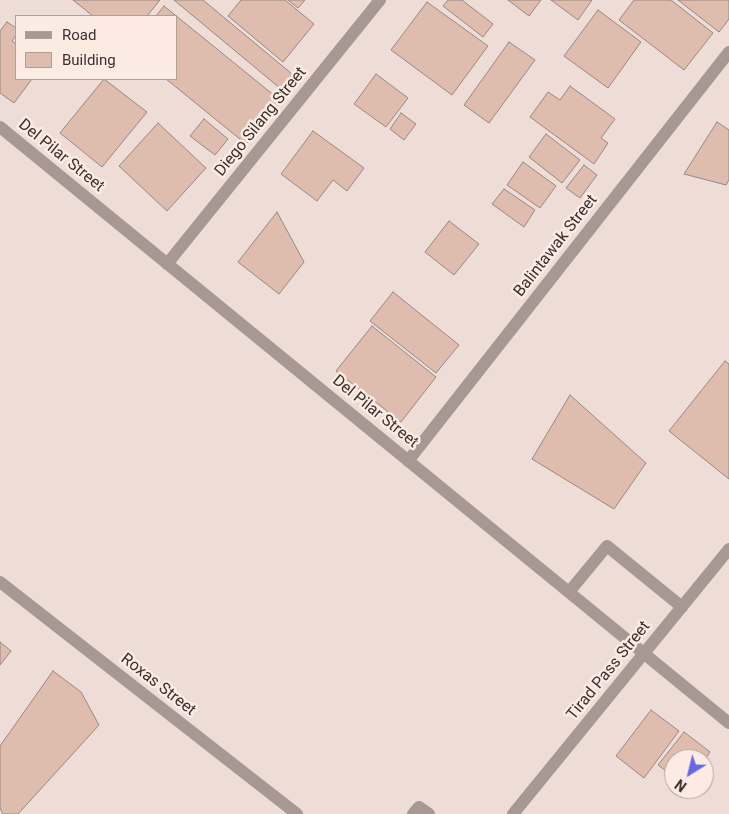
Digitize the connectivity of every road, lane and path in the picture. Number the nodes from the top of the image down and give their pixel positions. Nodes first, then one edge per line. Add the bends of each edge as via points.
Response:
1 (380, 0) edge
2 (729, 52) edge
3 (0, 127) edge
4 (167, 264) junction
5 (408, 461) junction
6 (729, 549) edge
7 (0, 582) edge
8 (569, 592) junction
9 (682, 607) junction
10 (644, 653) junction
11 (729, 723) edge
12 (296, 814) edge
13 (413, 814) edge
14 (429, 814) edge
15 (513, 814) edge

1 - 4 street, Diego Silang Street
2 - 5 street, Balintawak Street
3 - 4 street, Del Pilar Street
4 - 5 street, Del Pilar Street
5 - 8 street, Del Pilar Street
6 - 9 street, Tirad Pass Street
7 - 12 street, Roxas Street
8 - 9 street via 607,546
8 - 10 street, Del Pilar Street
9 - 10 street, Tirad Pass Street
10 - 11 street, Del Pilar Street
10 - 15 street, Tirad Pass Street
13 - 14 street via 419,807

